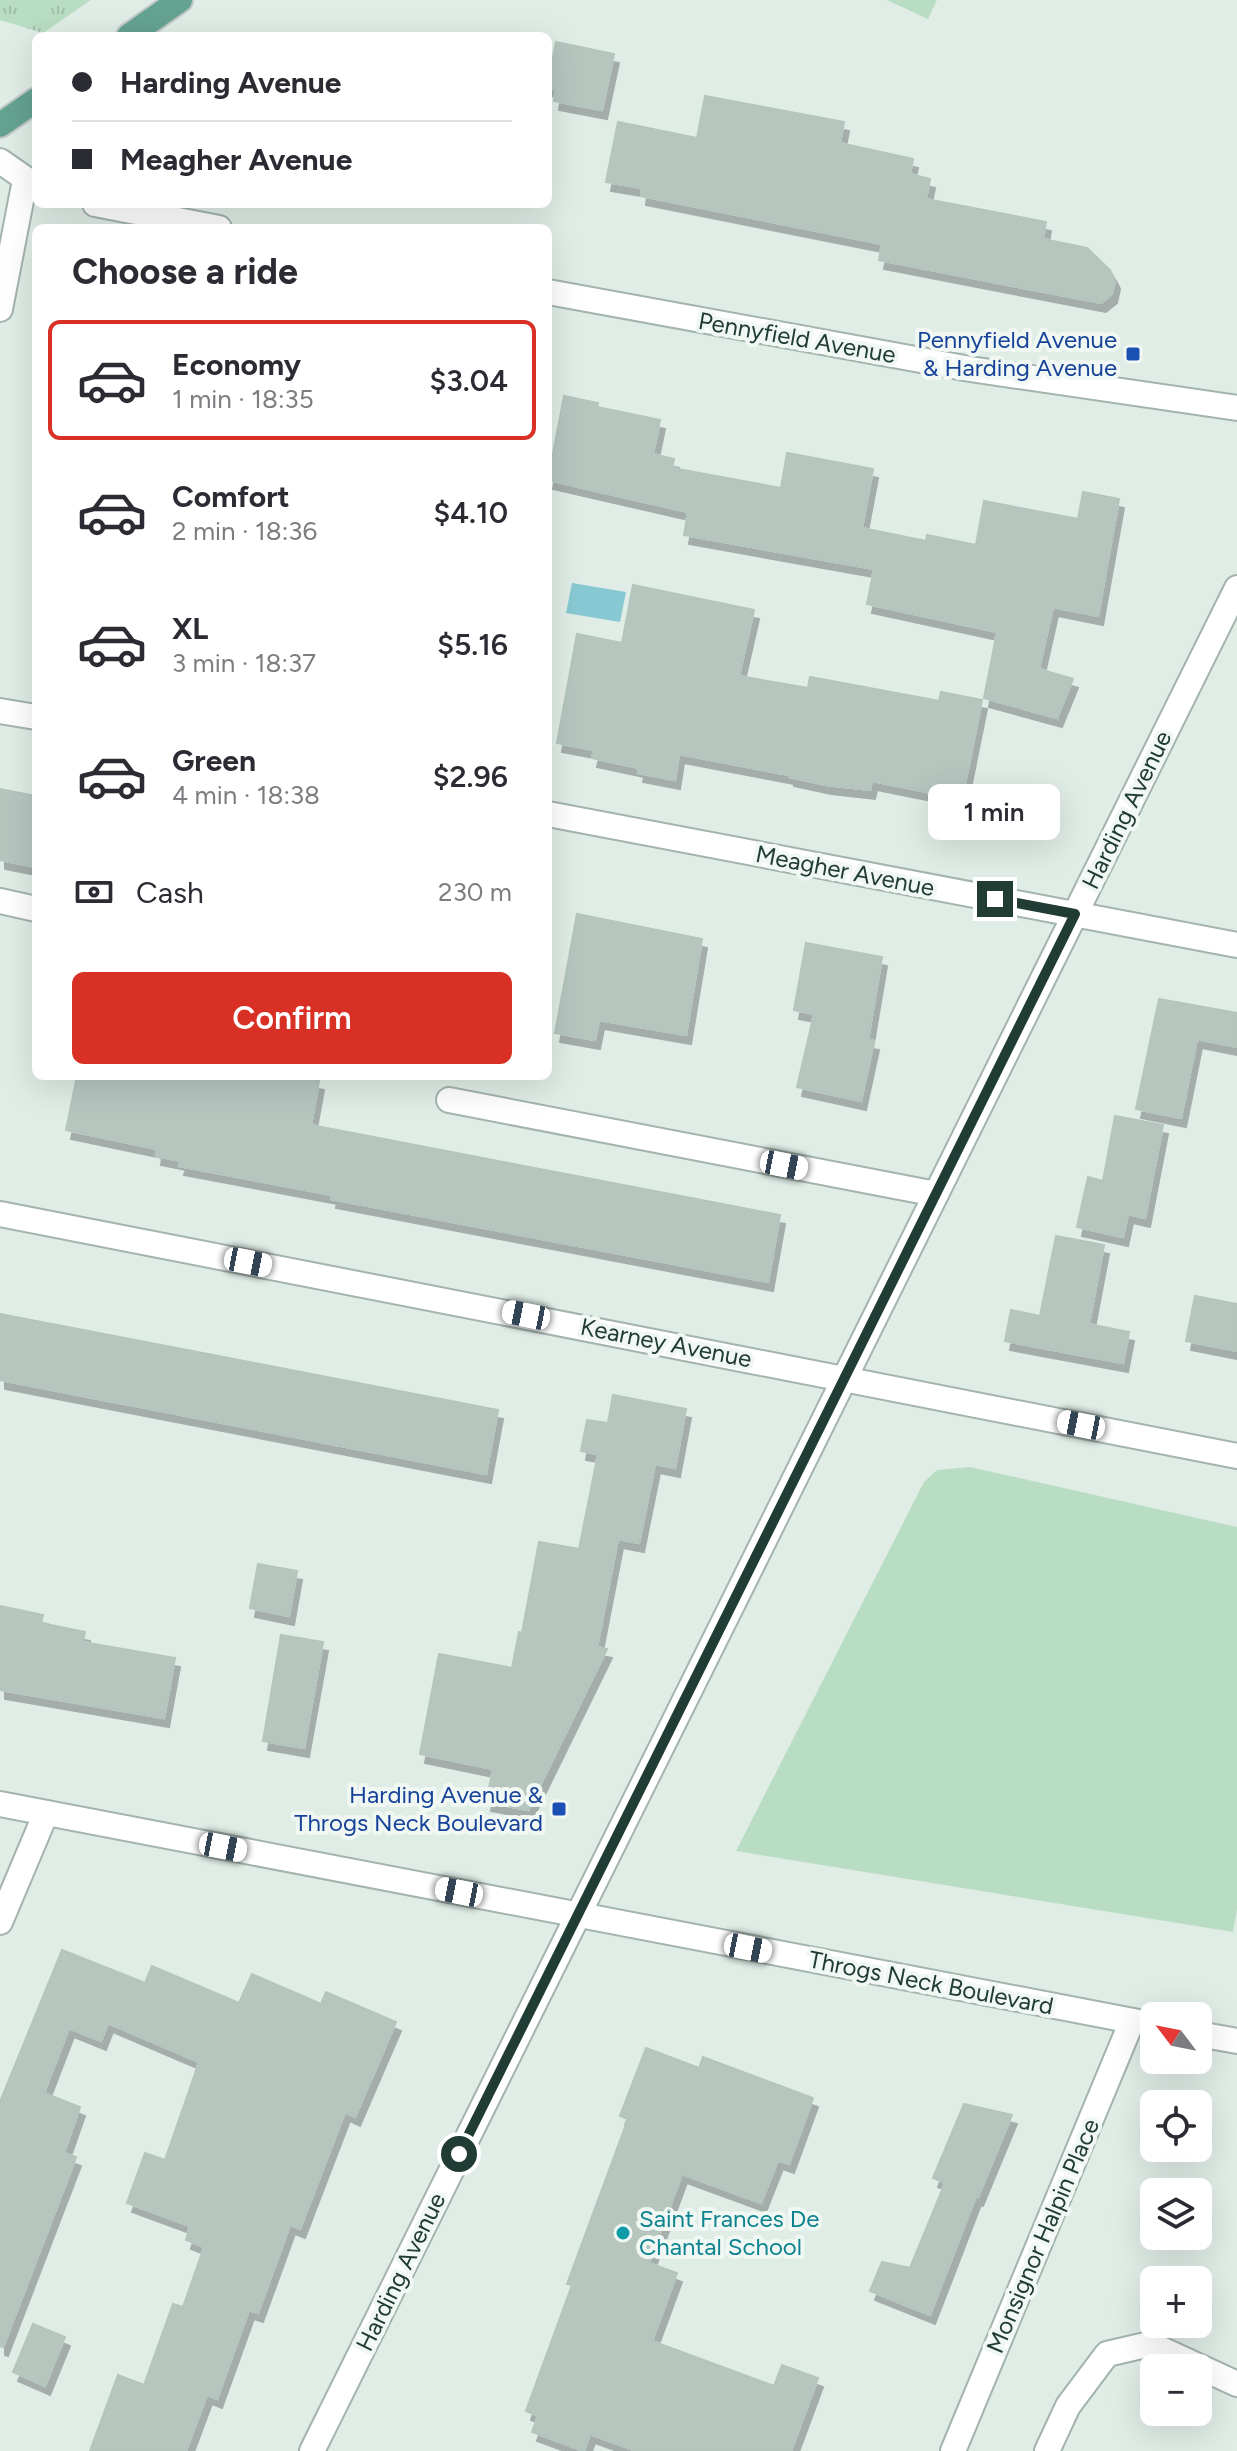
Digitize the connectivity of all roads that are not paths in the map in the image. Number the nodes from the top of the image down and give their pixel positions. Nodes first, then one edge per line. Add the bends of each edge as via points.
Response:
1 (180, 0) edge
2 (135, 32) edge
3 (32, 103) edge
4 (0, 125) edge
5 (0, 161) edge
6 (31, 183) edge
7 (116, 208) edge
8 (198, 224) edge
9 (552, 293) edge
10 (0, 309) edge
11 (1237, 408) edge
12 (1237, 588) edge
13 (0, 711) edge
14 (32, 716) edge
15 (552, 815) edge
16 (0, 901) edge
17 (32, 908) edge
18 (1075, 914) junction
19 (1237, 945) edge
20 (449, 1100) dead end
21 (936, 1194) junction
22 (0, 1214) edge
23 (845, 1377) junction
24 (1237, 1456) edge
25 (0, 1804) edge
26 (46, 1813) junction
27 (578, 1915) junction
28 (0, 1922) edge
29 (1140, 2022) edge
30 (1140, 2030) edge
31 (1212, 2037) edge
32 (1237, 2041) edge
33 (1237, 2384) edge
34 (312, 2451) edge
35 (953, 2451) edge
36 (1047, 2451) edge

1 - 2 main road
3 - 4 main road
5 - 6 street
6 - 10 street
7 - 8 street
9 - 11 street, Pennyfield Avenue via 970,369
12 - 18 street, Harding Avenue
13 - 14 street
15 - 18 street, Meagher Avenue
16 - 17 street
18 - 19 street, Meagher Avenue
18 - 21 street, Harding Avenue
20 - 21 street
21 - 23 street, Harding Avenue
22 - 23 street, Kearney Avenue
23 - 24 street, Kearney Avenue
23 - 27 street, Harding Avenue
25 - 26 street, Throgs Neck Boulevard
26 - 27 street, Throgs Neck Boulevard
26 - 28 street
27 - 29 street, Throgs Neck Boulevard
27 - 34 street, Harding Avenue
30 - 35 street, Monsignor Halpin Place
31 - 32 street
33 - 36 street via 1150,2344 1107,2354 1068,2406

